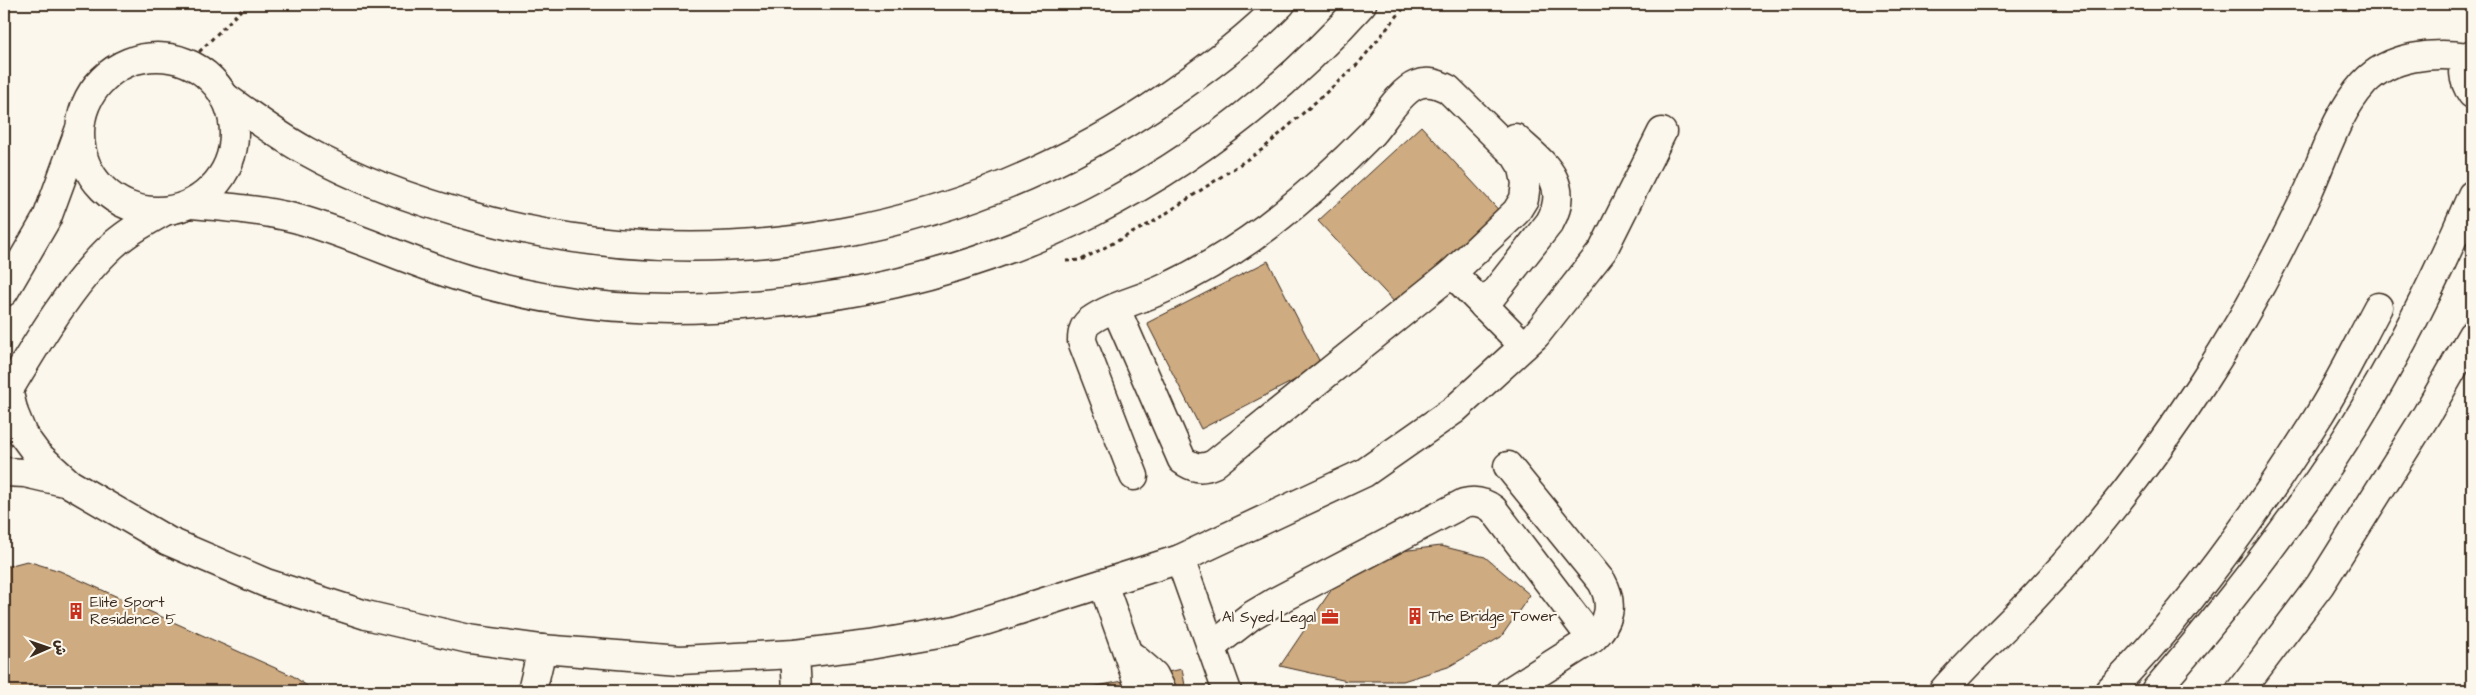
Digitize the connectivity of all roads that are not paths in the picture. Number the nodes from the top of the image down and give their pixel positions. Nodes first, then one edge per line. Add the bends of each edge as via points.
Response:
1 (1281, 4) edge
2 (1362, 4) edge
3 (2471, 56) edge
4 (2472, 94) edge
5 (224, 96) junction
6 (1475, 99) dead end
7 (80, 130) junction
8 (1662, 132) dead end
9 (2472, 195) edge
10 (177, 208) junction
11 (1452, 273) junction
12 (4, 292) edge
13 (1484, 306) junction
14 (2378, 307) dead end
15 (1116, 309) junction
16 (2472, 335) edge
17 (1524, 346) junction
18 (6, 394) edge
19 (2317, 419) junction
20 (2356, 422) junction
21 (1508, 466) dead end
22 (4, 472) edge
23 (1134, 476) dead end
24 (70, 484) junction
25 (1180, 559) junction
26 (1103, 584) junction
27 (1592, 639) junction
28 (1211, 647) junction
29 (542, 649) junction
30 (1126, 651) junction
31 (794, 654) junction
32 (532, 691) edge
33 (797, 691) edge
34 (1141, 691) edge
35 (1162, 691) edge
36 (1227, 691) edge
37 (1510, 691) edge
38 (1943, 691) edge
39 (2109, 691) edge
40 (2155, 691) edge
41 (2240, 691) edge

1 - 5 street via 1202,72 1127,124 1047,168 954,204 876,226 786,241 698,247 608,243 521,229 435,206 350,173 306,151
2 - 10 street via 1324,47 1252,110 1175,166 1092,214 1035,240 914,281 820,299 725,308 640,309 555,300 472,281 344,233 294,218 242,209
3 - 4 street via 2464,66 2464,76
3 - 38 street via 2440,54 2412,58 2364,82 2338,121 2309,189 2242,319 2154,455 2040,592
5 - 7 street via 208,76 188,63 164,57 140,58 117,68 98,84 85,105
5 - 10 street via 232,115 231,157 222,176 208,192
6 - 13 street via 1553,176 1558,199 1550,222
7 - 10 street via 83,156 95,180 114,198 138,209
7 - 12 street via 47,218
8 - 17 street via 1603,250
9 - 20 street via 2400,345
10 - 18 street via 114,244 93,266 74,289
11 - 13 street
11 - 15 street via 1206,468 1197,468 1182,460
11 - 15 street via 1516,212 1524,198 1526,183 1523,168 1515,155 1448,89 1427,82 1407,91 1337,169 1255,236 1211,264
13 - 17 street
14 - 19 street
15 - 23 street via 1090,322 1082,334 1082,341
16 - 41 street via 2418,430 2320,585
17 - 25 street via 1454,410 1364,473
18 - 24 street via 23,435 36,454
19 - 20 street
19 - 39 street via 2254,512 2186,602
20 - 40 street via 2285,528 2208,629
21 - 27 street via 1602,582 1608,594 1608,619
22 - 24 street via 25,473
24 - 29 street via 168,541 266,583 366,615 469,639
25 - 26 street
25 - 28 street
26 - 30 street
26 - 31 street via 956,630
27 - 28 street via 1493,509 1487,504 1472,501 1273,603
27 - 37 street
28 - 36 street
29 - 31 street via 680,660
29 - 32 street
30 - 34 street
30 - 35 street via 1154,675
31 - 33 street

